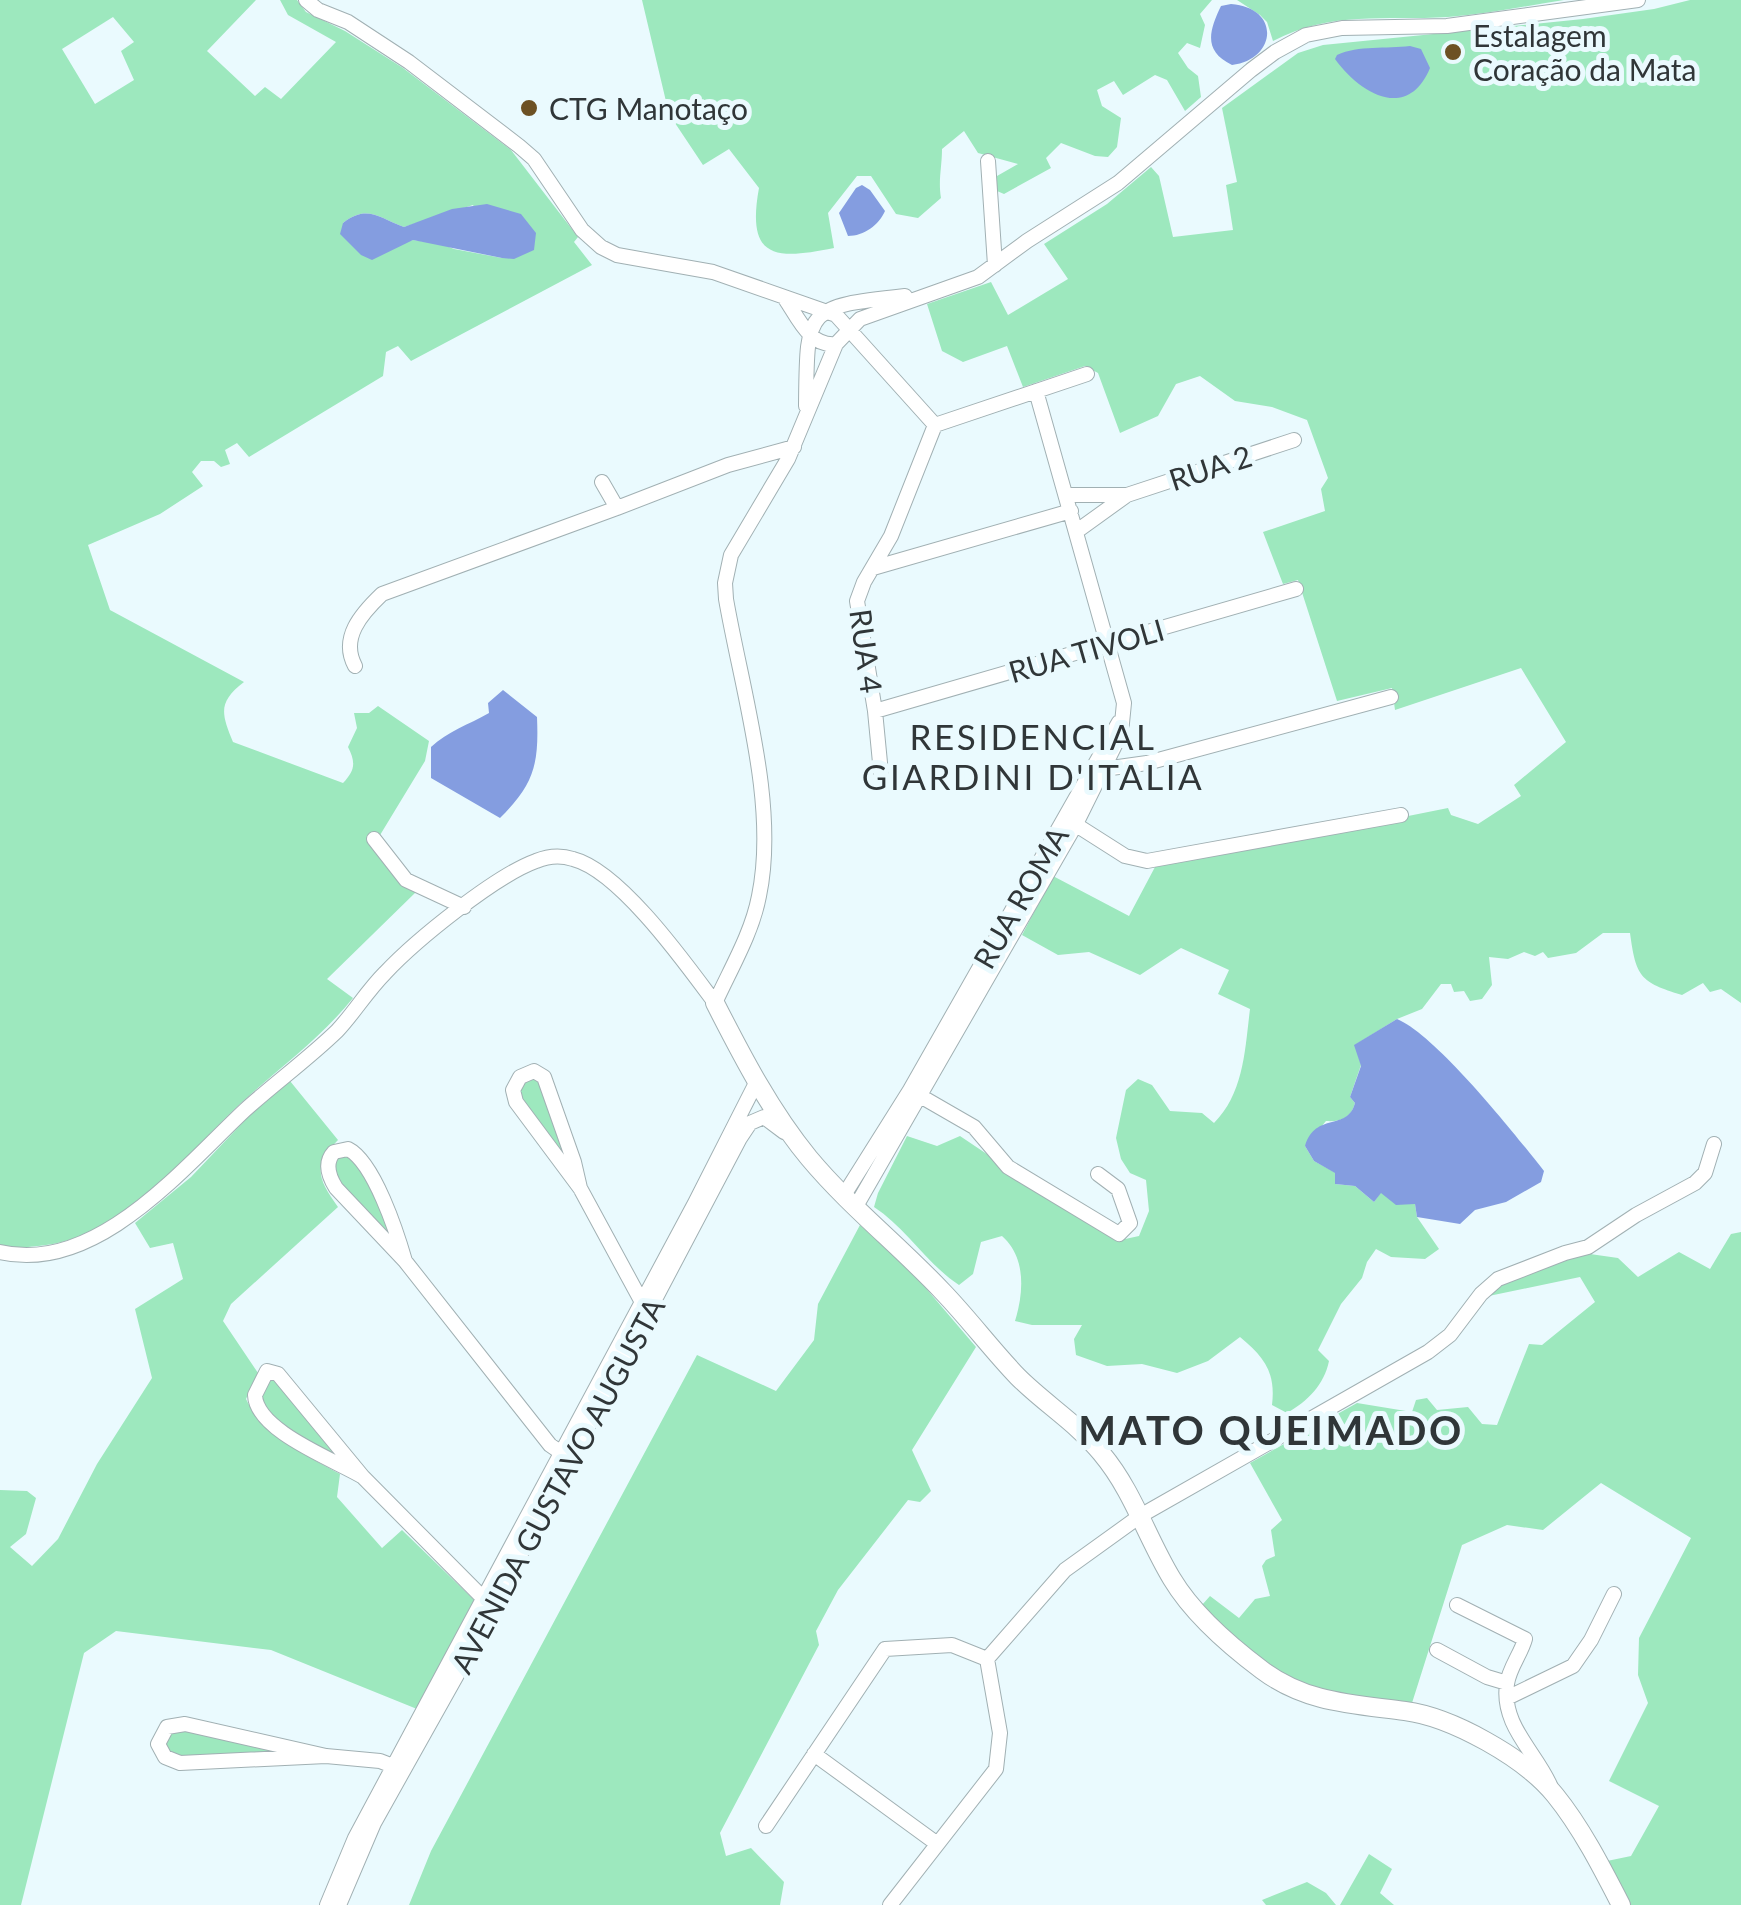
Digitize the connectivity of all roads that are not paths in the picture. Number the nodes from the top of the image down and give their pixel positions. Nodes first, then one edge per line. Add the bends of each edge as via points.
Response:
1 (306, 0) edge
2 (1638, 0) edge
3 (988, 160) dead end
4 (995, 265) junction
5 (938, 292) junction
6 (786, 300) junction
7 (827, 311) junction
8 (849, 327) junction
9 (809, 334) junction
10 (836, 344) junction
11 (1087, 374) dead end
12 (1036, 391) junction
13 (806, 412) junction
14 (935, 425) junction
15 (1294, 440) dead end
16 (794, 447) junction
17 (602, 482) dead end
18 (1127, 494) junction
19 (1067, 495) junction
20 (617, 508) junction
21 (1071, 511) junction
22 (1077, 531) junction
23 (892, 536) junction
24 (916, 554) junction
25 (873, 568) junction
26 (1296, 589) dead end
27 (1107, 644) junction
28 (355, 666) dead end
29 (1391, 698) dead end
30 (875, 710) junction
31 (1097, 770) junction
32 (881, 773) dead end
33 (1401, 815) dead end
34 (1071, 821) junction
35 (374, 839) dead end
36 (464, 907) junction
37 (715, 1003) junction
38 (757, 1081) junction
39 (915, 1093) junction
40 (1714, 1144) dead end
41 (801, 1147) junction
42 (1098, 1174) dead end
43 (580, 1188) junction
44 (850, 1202) junction
45 (0, 1252) edge
46 (405, 1262) junction
47 (646, 1308) junction
48 (565, 1456) junction
49 (363, 1477) junction
50 (1140, 1516) junction
51 (1614, 1594) dead end
52 (483, 1598) junction
53 (1457, 1605) dead end
54 (1437, 1650) dead end
55 (987, 1659) junction
56 (1507, 1691) junction
57 (814, 1754) junction
58 (326, 1756) junction
59 (398, 1768) junction
60 (1553, 1792) junction
61 (766, 1826) dead end
62 (936, 1843) junction
63 (327, 1905) edge
64 (339, 1905) edge
65 (890, 1905) edge
66 (1621, 1905) edge

1 - 6 street via 409,62 520,146 592,241 608,252 697,268
2 - 4 street via 1447,26 1306,35 1251,70 1118,183
3 - 4 street
4 - 5 street
5 - 7 street
5 - 8 street
6 - 7 street
6 - 9 street
7 - 8 street
7 - 9 street
8 - 10 street
8 - 14 street
9 - 10 street
9 - 13 street
10 - 13 street
11 - 12 street
12 - 14 street
12 - 19 street
13 - 16 street
14 - 23 street, RUA 4
15 - 18 street, RUA 2
16 - 20 street
16 - 37 street via 726,570 760,780 764,864 754,918
17 - 20 street
18 - 19 street, RUA 2
18 - 22 street, RUA 2
19 - 21 street
20 - 28 street via 382,594 348,642
21 - 22 street
21 - 24 street
22 - 27 street
23 - 24 street
23 - 25 street, RUA 4
24 - 25 street
25 - 30 street, RUA 4 via 857,601
26 - 27 street, RUA TIVOLI
27 - 30 street, RUA TIVOLI
27 - 31 street, RUA ROMA via 1123,718
29 - 31 street
30 - 32 street, RUA 4
31 - 34 street, RUA ROMA
33 - 34 street via 1147,861 1124,856
34 - 39 street, RUA ROMA
35 - 36 street via 406,880
36 - 37 street via 537,860 570,857 627,897
36 - 45 street via 407,951 330,1037 124,1220 68,1248
37 - 38 main road
38 - 41 main road
38 - 47 street, AVENIDA GUSTAVO AUGUSTA
39 - 42 street via 974,1127 1008,1167 1120,1234 1130,1223 1122,1195
39 - 44 street, RUA ROMA
40 - 50 street via 1705,1173 1679,1193 1588,1248 1498,1280 1428,1352
41 - 44 main road
41 - 47 street, AVENIDA GUSTAVO AUGUSTA via 764,1116 750,1123
43 - 43 street via 544,1078 534,1071 520,1077 516,1102
43 - 47 street
44 - 50 main road via 1101,1452
46 - 46 street via 393,1221 360,1159 348,1148 334,1152 331,1179
46 - 48 street
47 - 48 street, AVENIDA GUSTAVO AUGUSTA
48 - 52 street, AVENIDA GUSTAVO AUGUSTA
48 - 59 street, AVENIDA GUSTAVO AUGUSTA
49 - 49 street via 278,1374 262,1376 255,1394 260,1412
49 - 52 street
50 - 55 street via 1065,1570
50 - 60 main road via 1182,1594 1282,1684 1319,1699 1459,1726
51 - 56 street via 1574,1666
52 - 59 street, AVENIDA GUSTAVO AUGUSTA
53 - 56 street via 1525,1640
54 - 56 street
55 - 57 street via 952,1645 885,1649
55 - 62 street via 1000,1733 996,1769
56 - 60 street via 1511,1723
57 - 61 street
57 - 62 street
58 - 58 street via 185,1724 167,1727 158,1744 165,1757 180,1762
58 - 59 street
59 - 63 street, AVENIDA GUSTAVO AUGUSTA via 355,1838
59 - 64 street, AVENIDA GUSTAVO AUGUSTA
60 - 66 main road
62 - 65 street

